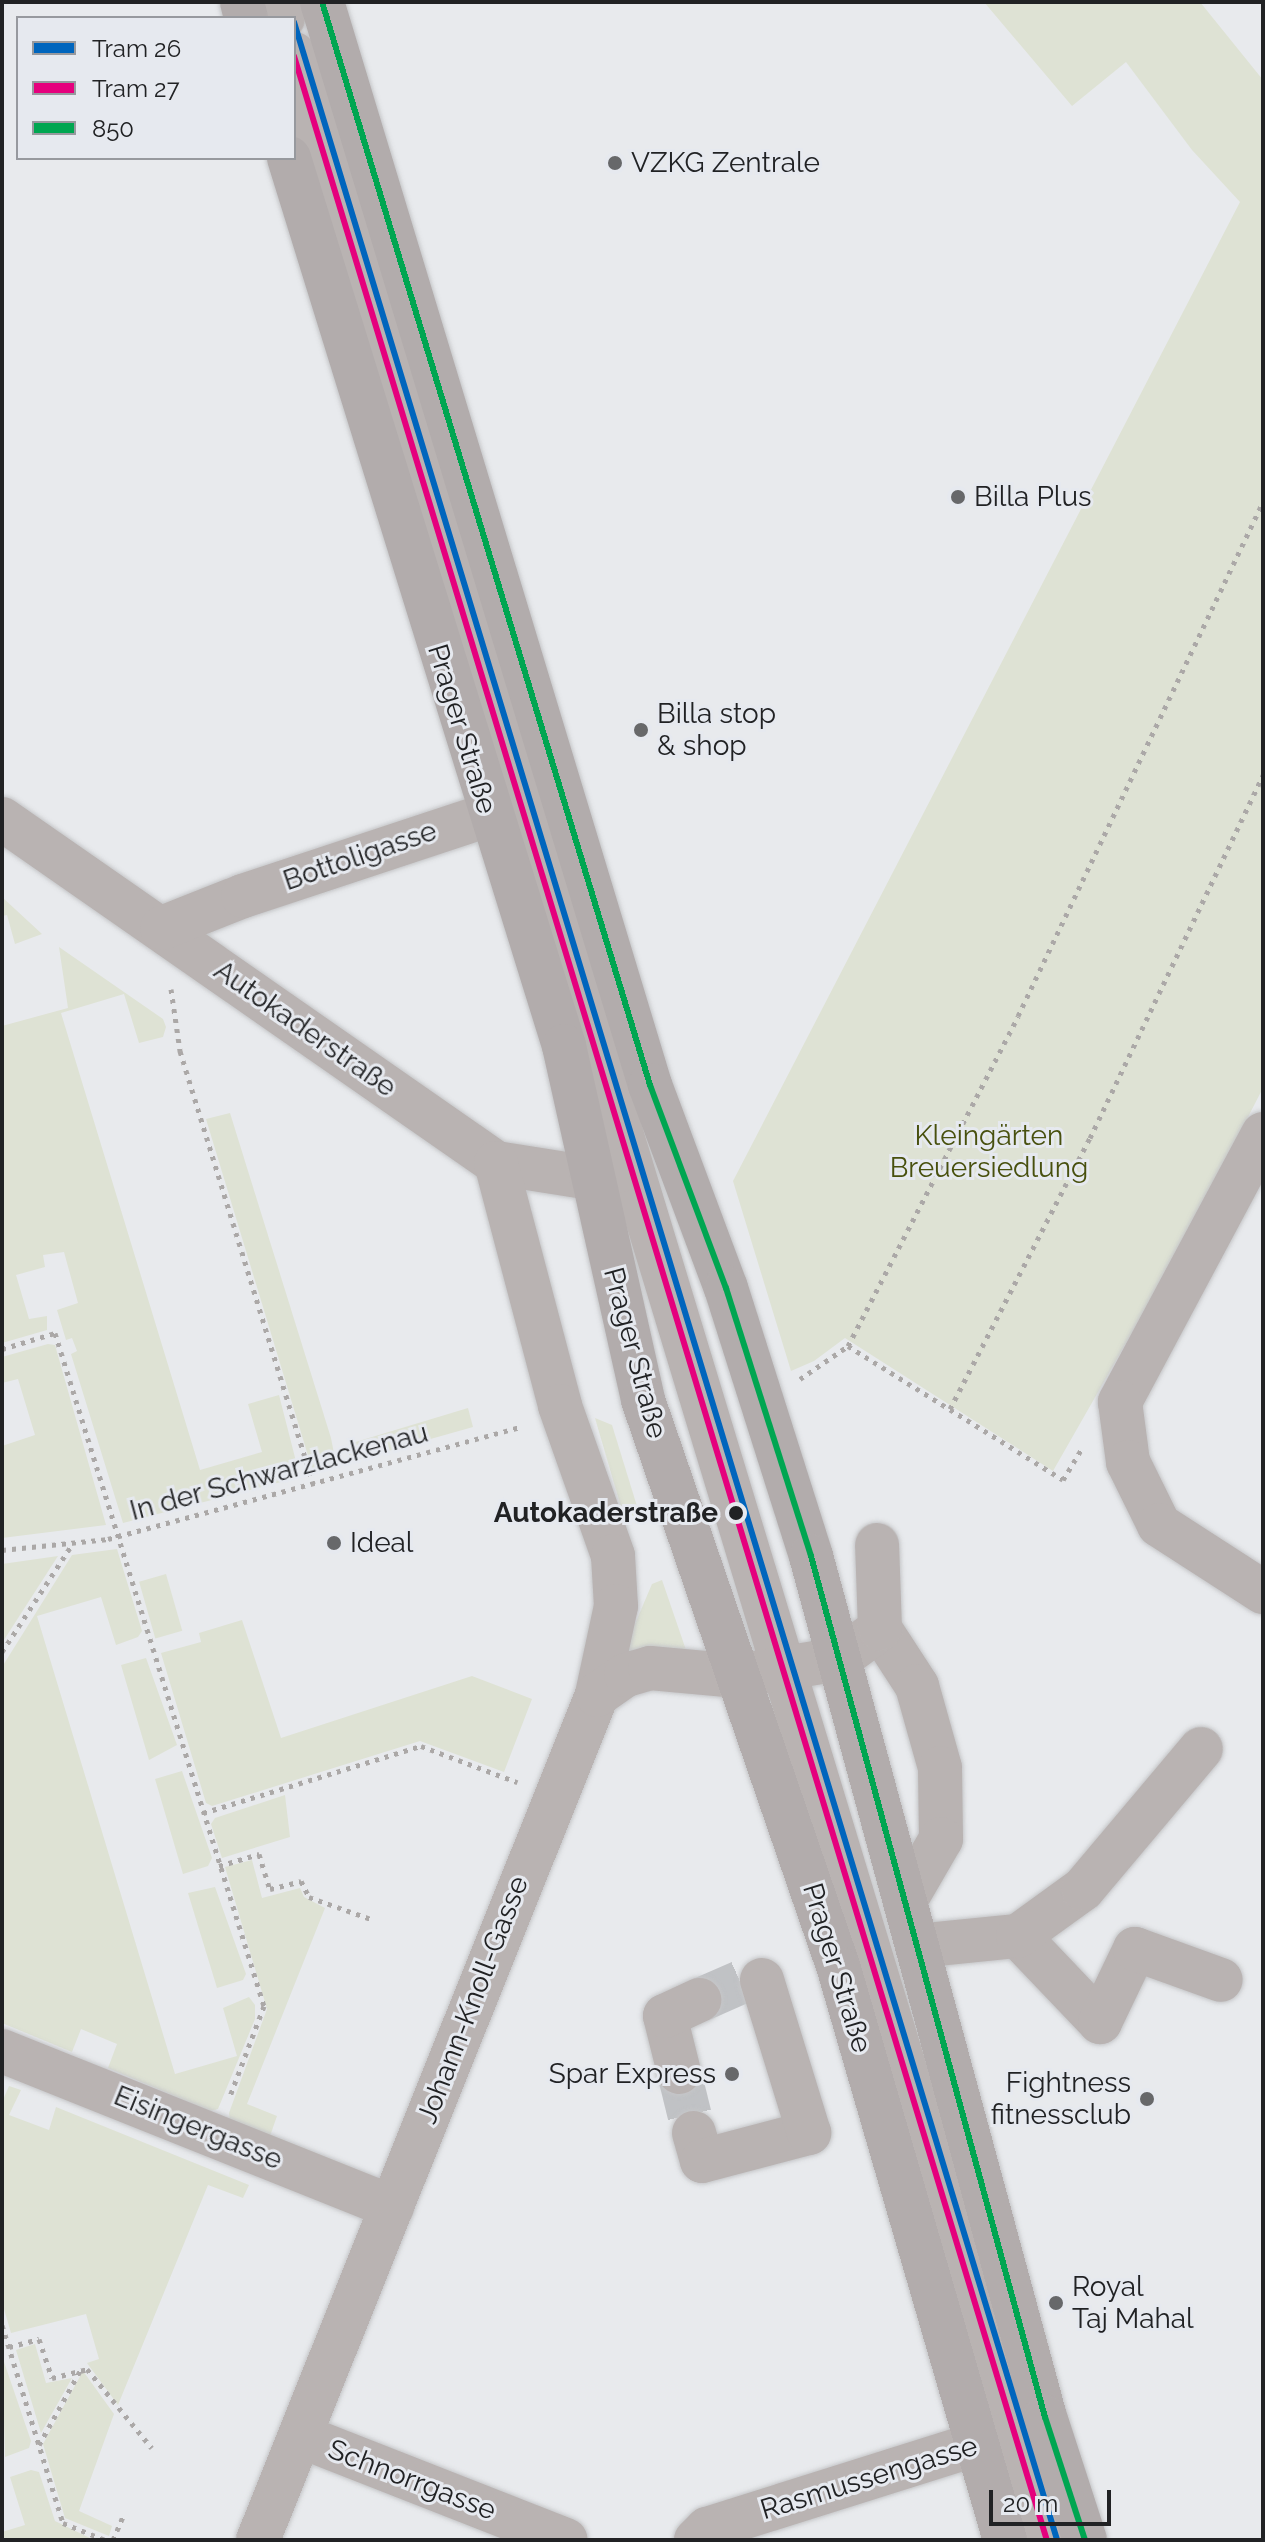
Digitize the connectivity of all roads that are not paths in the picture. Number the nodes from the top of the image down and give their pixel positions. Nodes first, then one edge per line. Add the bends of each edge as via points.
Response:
1 (322, 2) edge
2 (296, 61) edge
3 (290, 160) edge
4 (524, 803) junction
5 (2, 819) edge
6 (162, 928) junction
7 (1263, 1134) edge
8 (676, 1155) junction
9 (496, 1163) junction
10 (634, 1166) junction
11 (591, 1178) junction
12 (877, 1545) dead end
13 (1263, 1592) edge
14 (880, 1629) junction
15 (839, 1659) junction
16 (784, 1668) junction
17 (738, 1676) junction
18 (597, 1695) junction
19 (1201, 1749) dead end
20 (905, 1901) junction
21 (1018, 1936) junction
22 (917, 1946) junction
23 (762, 1980) dead end
24 (1221, 1980) dead end
25 (700, 2000) tunnel mouth
26 (2, 2051) edge
27 (679, 2072) tunnel mouth
28 (694, 2133) tunnel mouth
29 (392, 2207) junction
30 (1012, 2431) junction
31 (303, 2437) junction
32 (258, 2540) edge
33 (566, 2540) edge
34 (696, 2540) edge
35 (1005, 2540) edge
36 (1048, 2540) edge
37 (1085, 2540) edge

1 - 4 main road, Prager Straße
2 - 4 street
3 - 4 main road, Prager Straße
4 - 6 street, Bottoligasse
4 - 8 main road, Prager Straße
4 - 10 street
4 - 11 main road, Prager Straße
5 - 6 street, Autokaderstraße
6 - 9 street, Autokaderstraße
7 - 13 street via 1120,1402 1128,1462 1159,1525
8 - 10 street, Autokaderstraße
8 - 15 main road, Prager Straße via 730,1303
9 - 11 street, Autokaderstraße
9 - 18 street via 563,1415 613,1556 616,1606
10 - 11 street, Autokaderstraße
10 - 16 street
11 - 17 main road, Prager Straße via 643,1400
12 - 14 street
14 - 15 street
14 - 20 street via 917,1686 940,1768 941,1839
15 - 16 street
15 - 20 main road, Prager Straße
16 - 17 street
16 - 30 street
17 - 18 street via 650,1668 626,1675
17 - 30 main road, Prager Straße via 839,1969
18 - 29 street, Johann-Knoll-Gasse
19 - 21 street via 1083,1889
20 - 22 main road, Prager Straße
21 - 22 street
21 - 24 street via 1100,2022 1135,1949
22 - 30 main road, Prager Straße
23 - 28 street via 809,2133 702,2161
25 - 27 street via 665,2016
26 - 29 street, Eisingergasse
29 - 31 street, Johann-Knoll-Gasse
30 - 34 street, Rasmussengasse via 707,2529
30 - 35 main road, Prager Straße
30 - 36 street
30 - 37 main road, Prager Straße
31 - 32 street, Johann-Knoll-Gasse
31 - 33 street, Schnorrgasse

